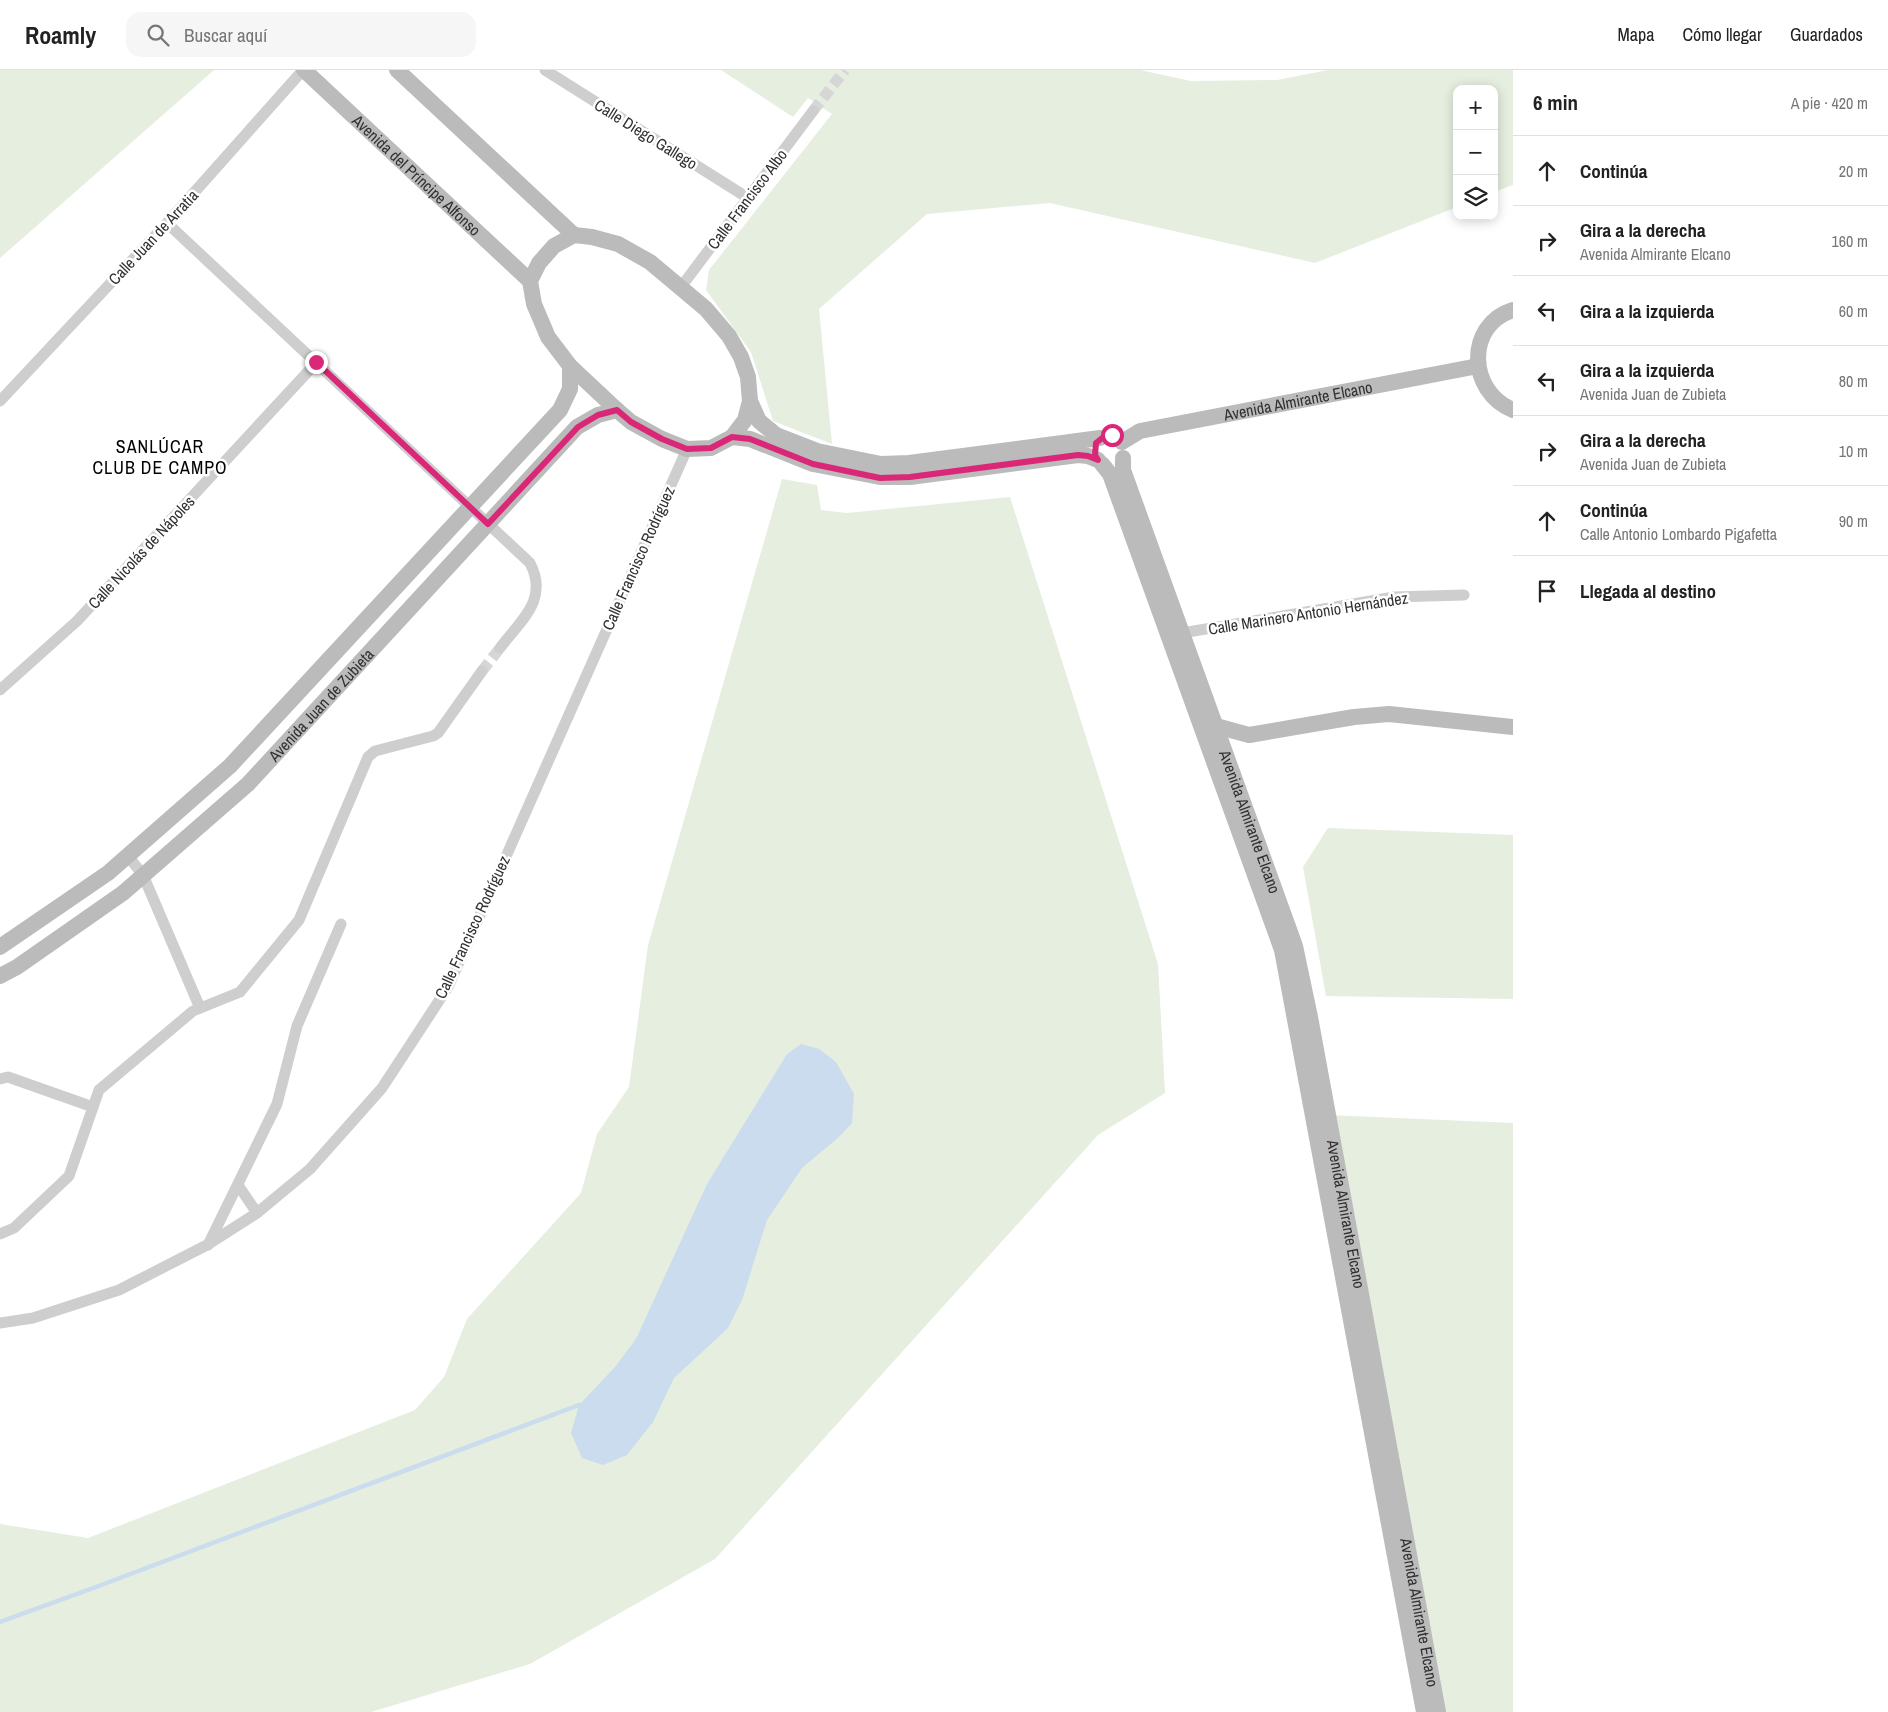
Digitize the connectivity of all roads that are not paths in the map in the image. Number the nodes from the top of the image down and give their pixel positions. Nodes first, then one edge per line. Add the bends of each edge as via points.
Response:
1 (303, 70) edge
2 (397, 70) edge
3 (545, 70) edge
4 (813, 111) tunnel mouth
5 (748, 198) junction
6 (167, 223) junction
7 (574, 235) junction
8 (530, 281) junction
9 (681, 287) junction
10 (1513, 310) edge
11 (316, 362) junction
12 (570, 366) junction
13 (1478, 366) junction
14 (0, 401) edge
15 (750, 401) junction
16 (617, 410) junction
17 (1513, 410) edge
18 (732, 437) junction
19 (1100, 438) junction
20 (1122, 442) junction
21 (687, 449) junction
22 (1123, 458) junction
23 (1100, 462) junction
24 (470, 506) junction
25 (488, 524) junction
26 (1464, 595) dead end
27 (1175, 634) junction
28 (500, 648) tunnel mouth
29 (482, 671) tunnel mouth
30 (0, 690) edge
31 (1513, 727) edge
32 (1210, 728) junction
33 (128, 856) junction
34 (144, 875) junction
35 (341, 924) dead end
36 (0, 947) edge
37 (0, 976) edge
38 (200, 1008) junction
39 (0, 1079) edge
40 (93, 1107) junction
41 (238, 1185) junction
42 (257, 1213) junction
43 (0, 1234) edge
44 (207, 1245) junction
45 (0, 1323) edge
46 (1424, 1712) edge
47 (1438, 1712) edge

1 - 6 street, Calle Juan de Arratia
1 - 8 street, Avenida del Príncipe Alfonso
2 - 7 street
3 - 5 street, Calle Diego Gallego
4 - 5 street, Calle Francisco Albo
5 - 9 street, Calle Francisco Albo
6 - 11 street
6 - 14 street, Calle Juan de Arratia
7 - 8 street via 554,246
7 - 9 street via 618,244 650,262
8 - 12 street via 534,304 548,337
9 - 15 street via 729,336 748,377
10 - 13 street via 1494,322 1484,334
11 - 24 street
11 - 30 street, Calle Nicolás de Nápoles via 77,621
12 - 16 street
12 - 24 street, Avenida Juan de Zubieta via 570,389 560,410
13 - 17 street via 1482,382 1491,396
13 - 20 street, Avenida Almirante Elcano via 1140,431
15 - 18 street via 745,420
15 - 19 street via 759,420 776,435 817,451 881,464 909,464
16 - 21 street via 631,422
16 - 25 street, Avenida Juan de Zubieta via 598,415 578,427
18 - 21 street via 711,448
18 - 23 street via 750,439 813,464 880,478 1078,455
19 - 20 street via 1112,435
19 - 23 street via 1094,449
20 - 22 street via 1125,447
21 - 42 street, Calle Francisco Rodríguez via 448,987 382,1088 310,1169
22 - 23 street via 1114,465
22 - 27 street, Avenida Almirante Elcano via 1123,470
23 - 27 street, Avenida Almirante Elcano via 1110,474
24 - 25 street
24 - 33 street, Avenida Juan de Zubieta via 230,766
25 - 28 street via 530,563 538,590 534,602
25 - 34 street, Avenida Juan de Zubieta via 248,784
26 - 27 street, Calle Marinero Antonio Hernández via 1394,596
27 - 32 street, Avenida Almirante Elcano
29 - 38 street via 438,733 375,751 368,757 298,920 240,992
31 - 32 street, Avenida Almirante Elcano via 1389,714 1249,735
32 - 46 street, Avenida Almirante Elcano via 1282,950
32 - 47 street, Avenida Almirante Elcano via 1295,946
33 - 34 street
33 - 36 street, Avenida Juan de Zubieta
34 - 37 street, Avenida Juan de Zubieta via 124,893
34 - 38 street
35 - 41 street via 297,1026 277,1104
38 - 40 street via 100,1090
39 - 40 street via 8,1077
40 - 43 street via 69,1176 14,1228
41 - 42 street
41 - 44 street
42 - 44 street, Calle Francisco Rodríguez
44 - 45 street, Calle Francisco Rodríguez via 119,1290 33,1318

